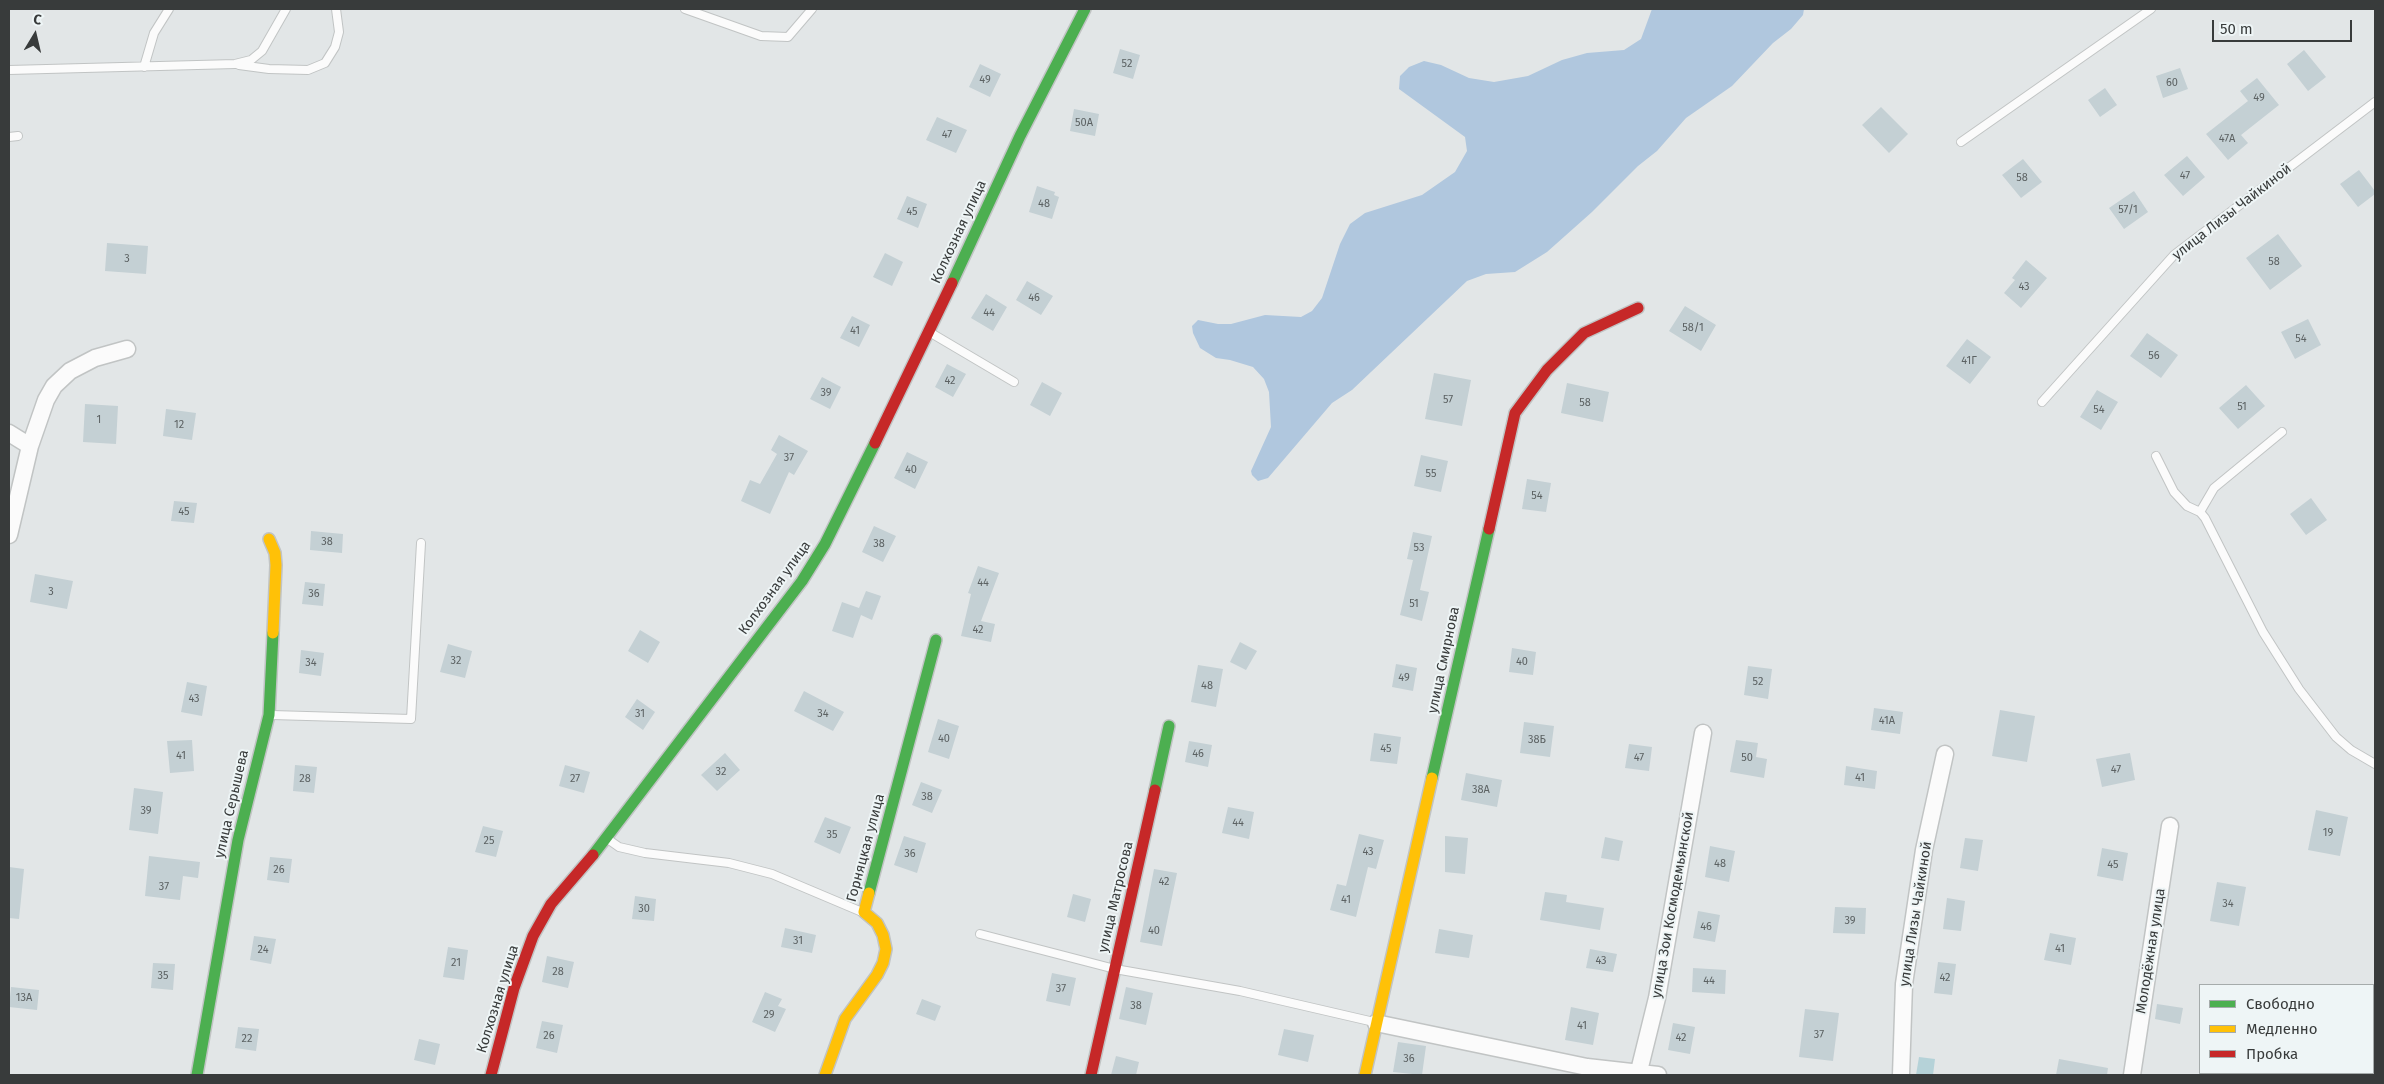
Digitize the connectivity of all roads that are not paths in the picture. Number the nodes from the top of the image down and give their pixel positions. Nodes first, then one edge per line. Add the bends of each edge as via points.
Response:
1 (169, 9) edge
2 (286, 9) edge
3 (336, 9) edge
4 (685, 9) edge
5 (812, 9) edge
6 (1085, 9) edge
7 (2151, 9) edge
8 (235, 64) junction
9 (144, 67) junction
10 (9, 70) edge
11 (2375, 102) edge
12 (18, 136) dead end
13 (9, 137) edge
14 (1961, 142) dead end
15 (1638, 308) dead end
16 (930, 332) junction
17 (127, 349) dead end
18 (1014, 382) dead end
19 (2042, 402) dead end
20 (2282, 432) dead end
21 (9, 433) edge
22 (30, 446) junction
23 (2156, 456) dead end
24 (2200, 512) junction
25 (9, 535) edge
26 (269, 539) dead end
27 (421, 542) dead end
28 (936, 640) dead end
29 (268, 715) junction
30 (1169, 726) dead end
31 (1703, 733) dead end
32 (1945, 754) dead end
33 (2375, 764) edge
34 (2170, 826) dead end
35 (607, 839) junction
36 (864, 912) junction
37 (980, 934) dead end
38 (1115, 969) junction
39 (1376, 1023) junction
40 (1638, 1074) edge
41 (197, 1075) edge
42 (490, 1075) edge
43 (825, 1075) edge
44 (1090, 1075) edge
45 (1365, 1075) edge
46 (1658, 1075) edge
47 (1901, 1075) edge
48 (2132, 1075) edge

1 - 9 lane via 154,33
2 - 8 lane via 262,51 251,60
3 - 8 lane via 339,32 335,47 325,63 308,70
4 - 5 lane via 761,36 788,38
6 - 16 street, Колхозная улица via 1020,136
7 - 14 lane
8 - 9 lane
9 - 10 lane
11 - 19 lane, улица Лизы Чайкиной via 2174,256
12 - 13 lane
15 - 39 street, улица Смирнова via 1584,334 1547,370 1515,413
16 - 18 lane
16 - 35 street, Колхозная улица via 825,544 802,581
17 - 22 street via 95,358 70,371 54,386
20 - 24 lane via 2214,488
21 - 22 street
22 - 25 street
23 - 24 lane via 2174,492 2187,506
24 - 33 lane via 2263,632 2299,689 2336,737
26 - 29 street, улица Серышева via 276,565
27 - 29 lane via 411,719
28 - 36 street, Горняцкая улица
29 - 41 street, улица Серышева via 238,840
30 - 38 street, улица Матросова
31 - 40 street, улица Зои Космодемьянской via 1657,998
32 - 47 street, улица Лизы Чайкиной via 1924,850 1904,984
34 - 48 street, Молодёжная улица
35 - 36 lane via 645,853 729,863 772,874
35 - 42 street, Колхозная улица via 551,904 533,936 514,988
36 - 43 street, Горняцкая улица via 877,923 886,949 876,975 844,1019
37 - 38 lane
38 - 39 lane via 1240,991
38 - 44 street, улица Матросова
39 - 40 street via 1587,1067
39 - 45 street, улица Смирнова
40 - 46 street

